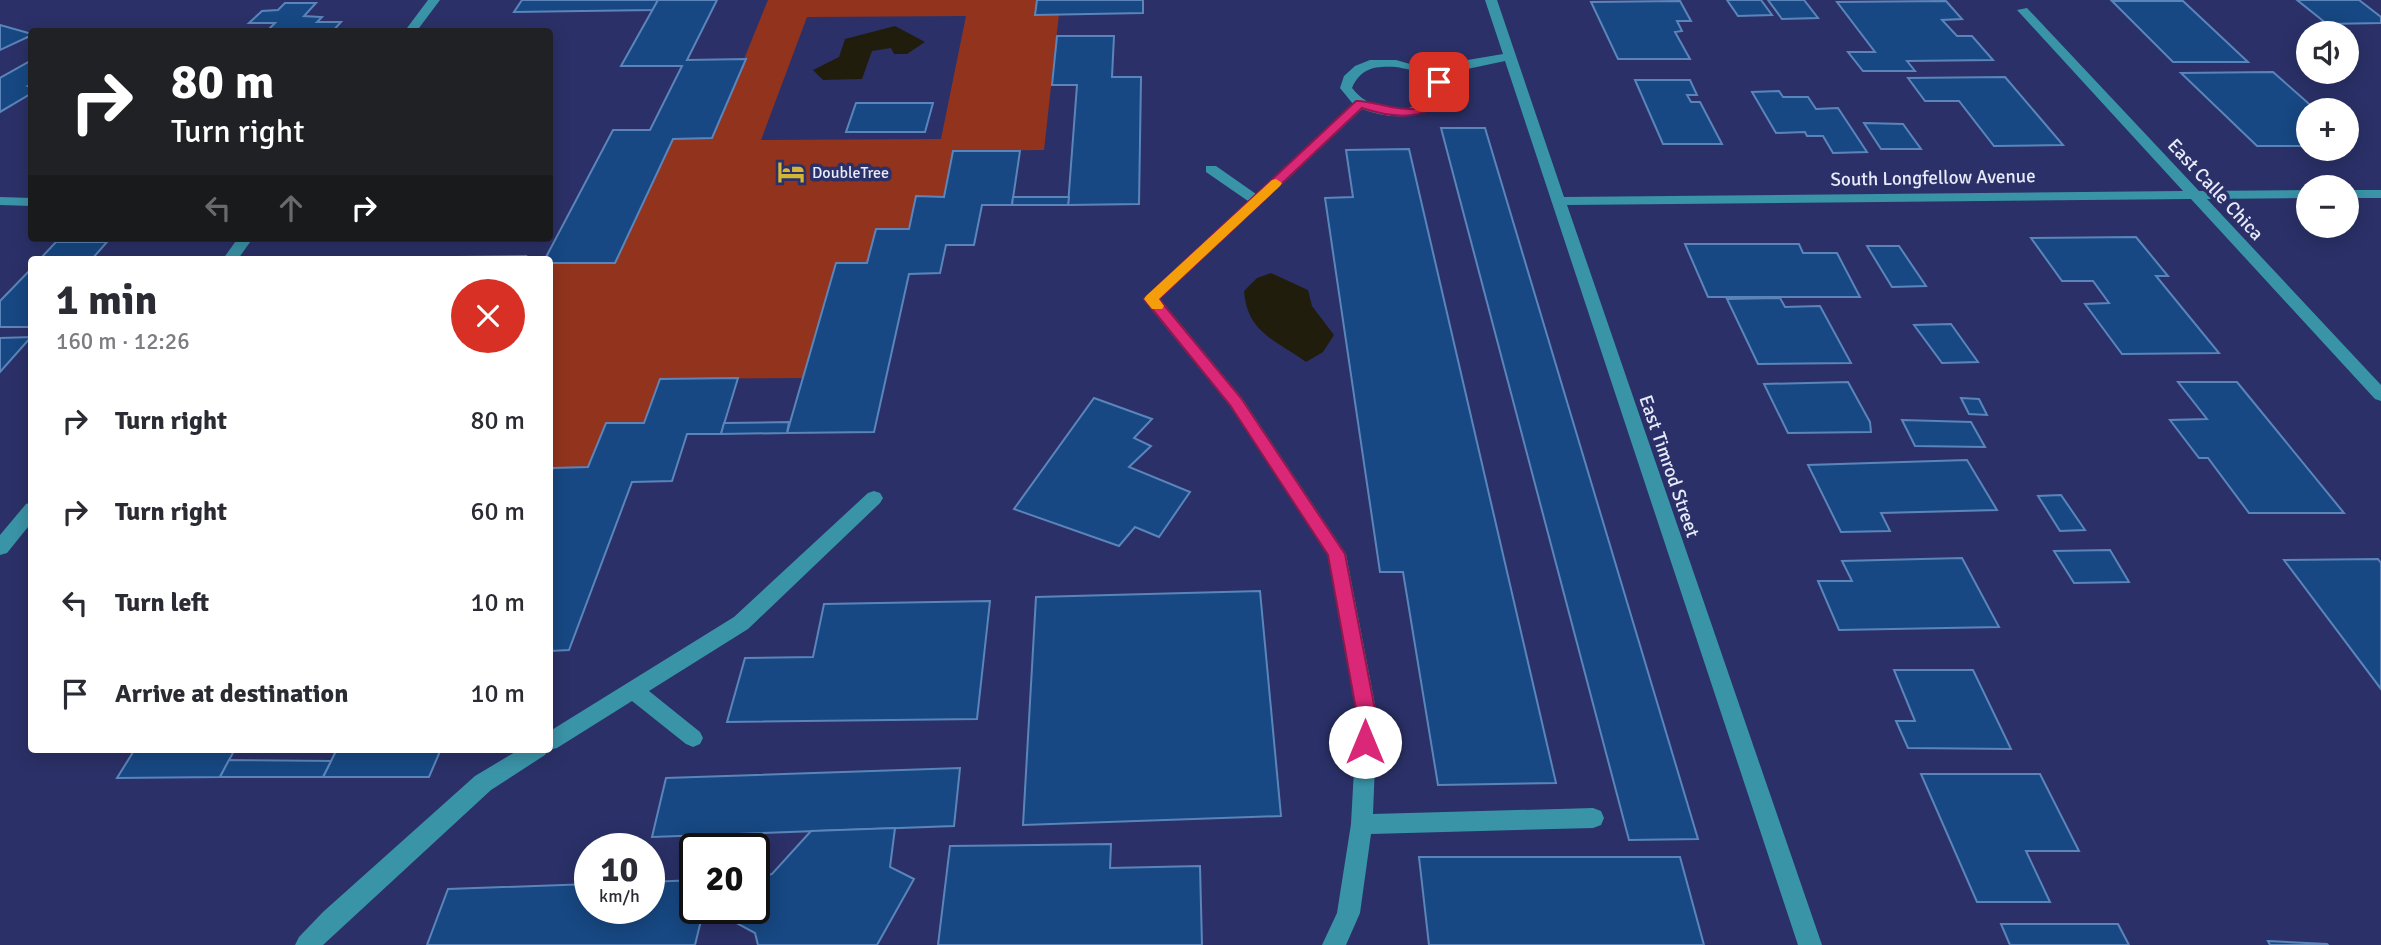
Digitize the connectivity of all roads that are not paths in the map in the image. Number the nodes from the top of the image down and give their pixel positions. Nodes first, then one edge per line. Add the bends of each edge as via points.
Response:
1 (434, 0) edge
2 (1491, 0) edge
3 (2023, 10) dead end
4 (413, 28) edge
5 (1511, 56) junction
6 (1431, 74) junction
7 (1360, 104) junction
8 (1211, 169) dead end
9 (2194, 194) junction
10 (2296, 194) edge
11 (2359, 194) edge
12 (2381, 194) edge
13 (0, 201) edge
14 (1257, 201) junction
15 (1559, 201) junction
16 (28, 202) edge
17 (243, 242) edge
18 (232, 256) edge
19 (2381, 395) edge
20 (874, 498) dead end
21 (28, 514) edge
22 (0, 548) edge
23 (633, 690) junction
24 (693, 738) dead end
25 (553, 740) edge
26 (532, 753) edge
27 (1593, 818) dead end
28 (1362, 824) junction
29 (307, 945) edge
30 (1334, 945) edge
31 (1810, 945) edge

1 - 4 street
2 - 5 street, East Timrod Street
3 - 9 street, East Calle Chica
5 - 6 street
5 - 15 street, East Timrod Street
6 - 7 street via 1442,92 1424,109 1385,112
6 - 7 street via 1409,65 1370,65 1348,79 1346,88
7 - 14 street
8 - 14 street
9 - 10 street, South Longfellow Avenue
9 - 15 street, South Longfellow Avenue
9 - 19 street, East Calle Chica
11 - 12 street
13 - 16 street
14 - 28 street via 1151,299 1236,402 1337,554 1367,715
15 - 31 street, East Timrod Street
17 - 18 street
20 - 23 street via 741,623
21 - 22 street
23 - 24 street
23 - 25 street
26 - 29 street via 483,783
27 - 28 street
28 - 30 street via 1348,913

